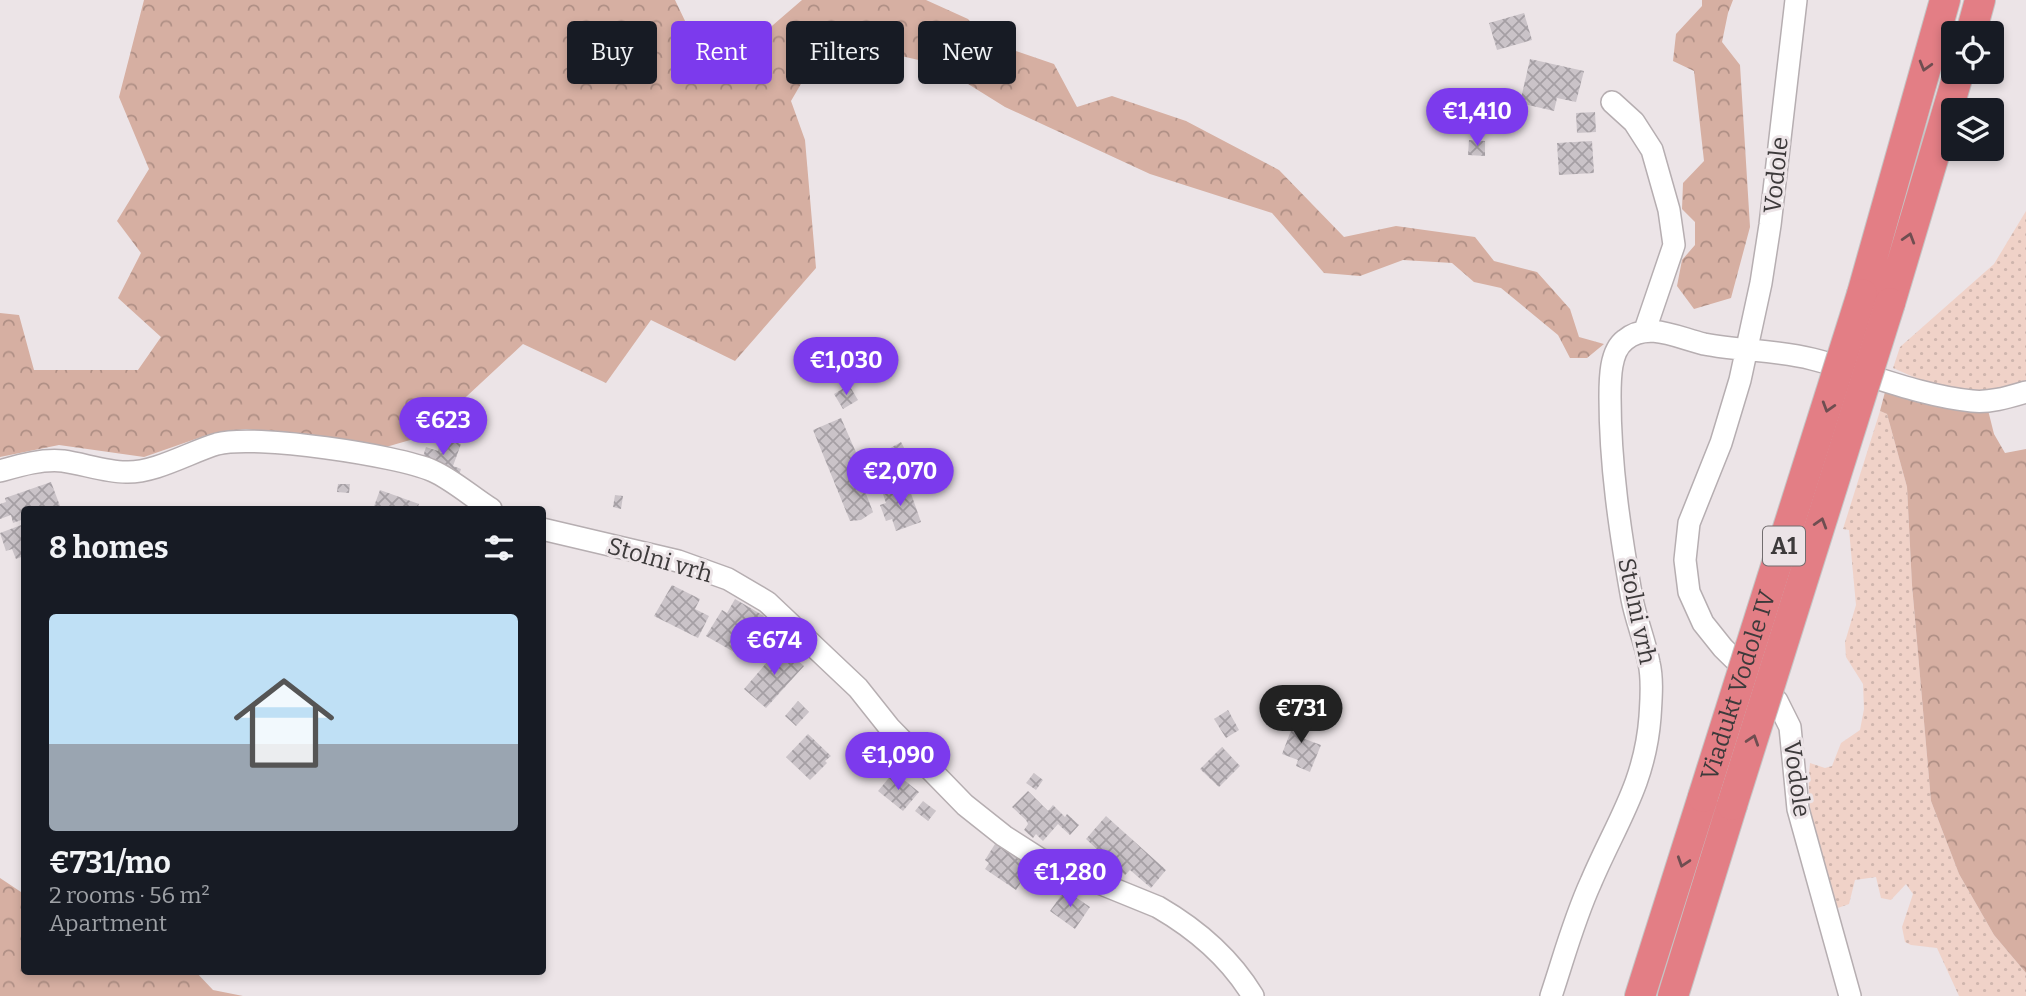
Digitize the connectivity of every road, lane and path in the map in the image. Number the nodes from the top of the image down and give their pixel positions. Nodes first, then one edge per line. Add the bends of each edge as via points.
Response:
1 (1796, 0) edge
2 (1945, 0) edge
3 (1980, 0) edge
4 (1974, 21) edge
5 (1955, 84) edge
6 (1612, 102) dead end
7 (1876, 299) junction
8 (1645, 330) junction
9 (1748, 349) junction
10 (2026, 392) edge
11 (0, 471) edge
12 (486, 506) edge
13 (546, 530) edge
14 (1254, 996) edge
15 (1551, 996) edge
16 (1640, 996) edge
17 (1672, 996) edge
18 (1850, 996) edge

1 - 9 street, Vodole via 1770,225
2 -> 7 highway, A1
3 - 4 highway
7 -> 5 highway, A1
6 - 8 street via 1634,122 1652,150 1669,210 1674,245
7 -> 16 highway, Viadukt Vodole IV / A1, bridge via 1703,797
17 -> 7 highway, Viadukt Vodole IV / A1, bridge via 1732,805
8 - 9 street
8 - 15 street, Stolni vrh via 1624,340 1617,349 1610,385 1610,422 1620,524 1633,602 1650,665 1646,747 1634,791 1571,928
9 - 10 street via 1811,359 1974,401
9 - 18 street, Vodole via 1721,443 1689,523 1685,559 1689,592 1703,623 1777,701 1790,727 1798,809
11 - 12 street via 36,461 62,461 126,472 217,444 274,442 393,460 433,471
13 - 14 street, Stolni vrh via 678,561 728,579 767,602 858,688 888,727 965,805 1040,859 1174,916 1226,960

